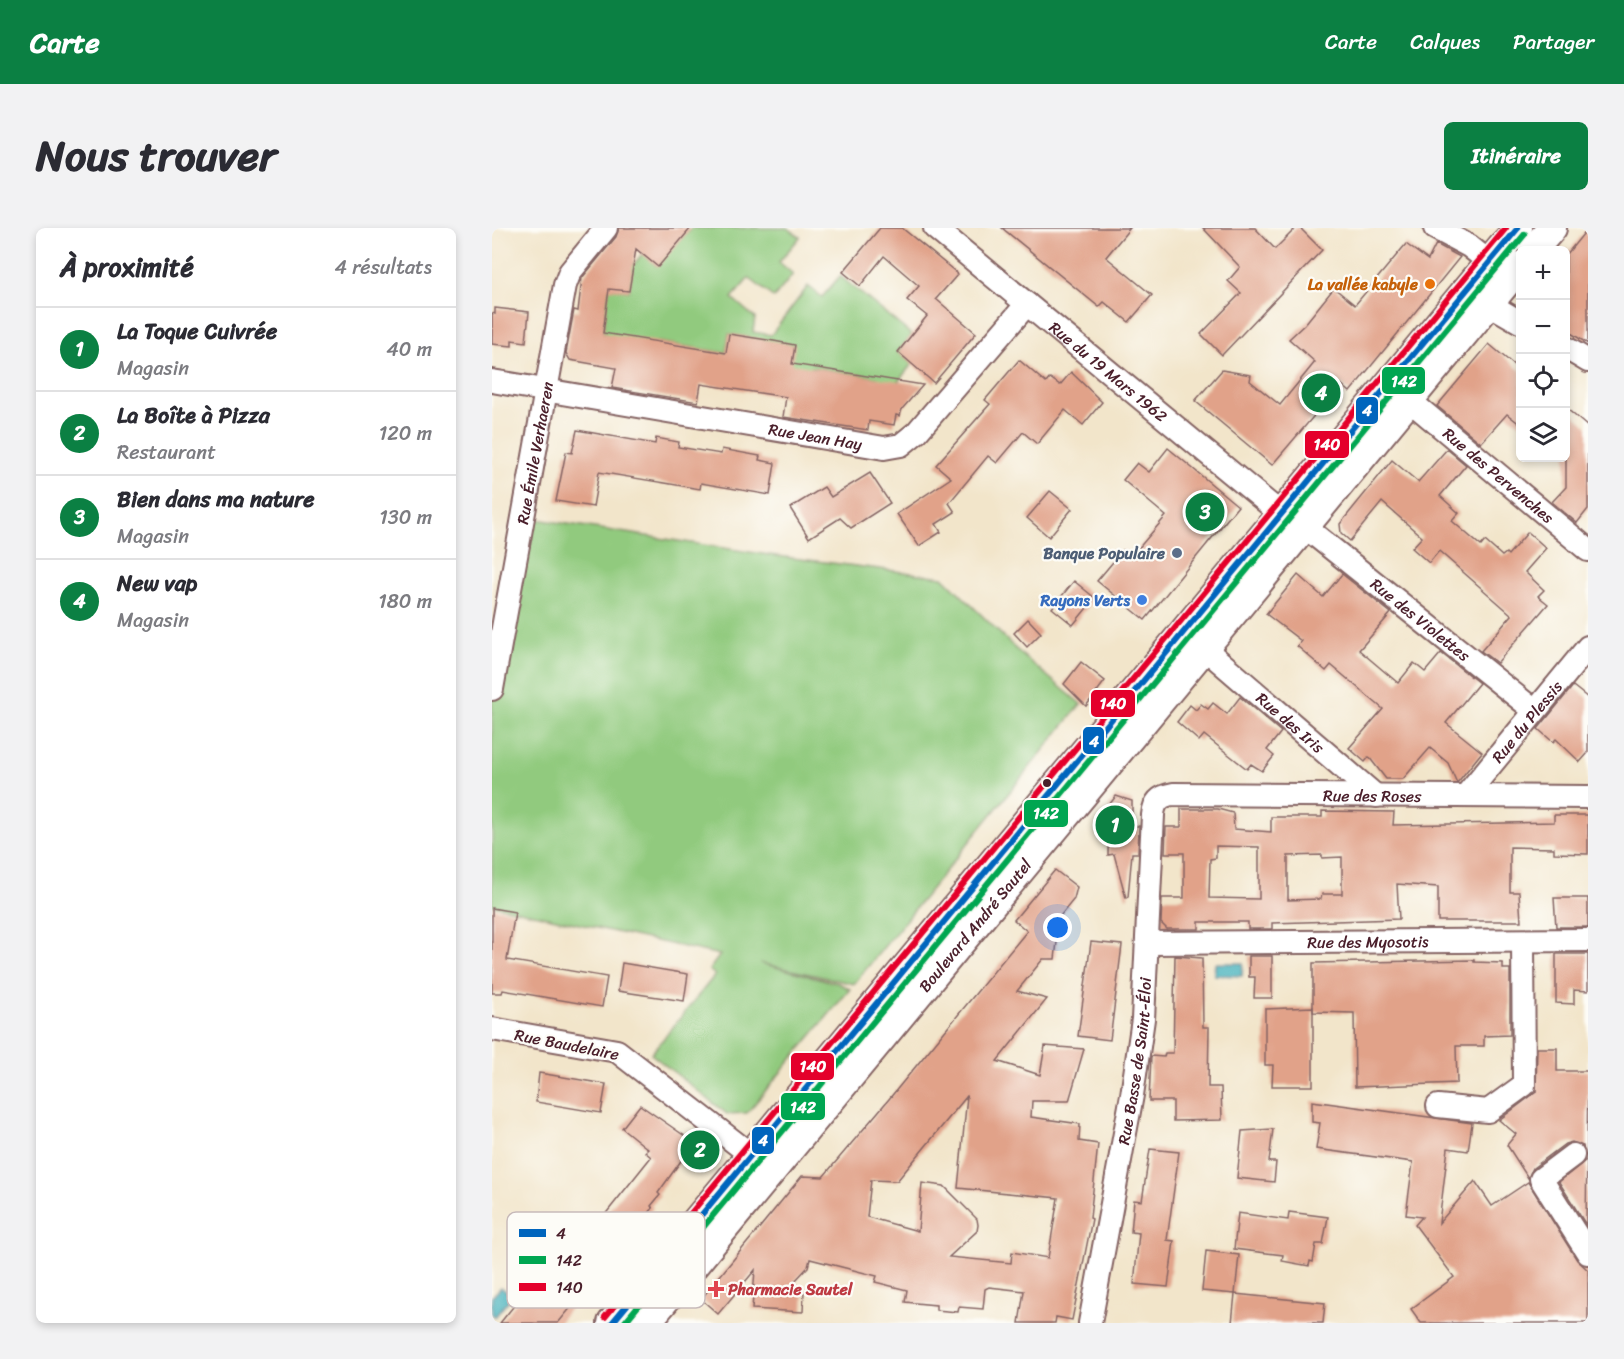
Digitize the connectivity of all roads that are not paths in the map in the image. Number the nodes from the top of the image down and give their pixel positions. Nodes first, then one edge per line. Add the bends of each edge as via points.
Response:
1 (606, 228) edge
2 (935, 228) edge
3 (1435, 228) edge
4 (1518, 228) edge
5 (1552, 228) edge
6 (1536, 246) edge
7 (1489, 262) junction
8 (1516, 272) edge
9 (1027, 304) junction
10 (1489, 304) junction
11 (1516, 319) edge
12 (1570, 350) edge
13 (1588, 361) edge
14 (492, 381) edge
15 (544, 390) junction
16 (1409, 400) junction
17 (1293, 521) junction
18 (1588, 550) edge
19 (1204, 648) junction
20 (1587, 651) edge
21 (492, 689) edge
22 (1535, 711) junction
23 (1467, 794) junction
24 (1376, 796) junction
25 (1588, 797) edge
26 (1159, 799) joint
27 (1588, 940) edge
28 (1523, 941) junction
29 (1148, 943) junction
30 (492, 1029) edge
31 (1438, 1106) dead end
32 (751, 1155) junction
33 (1573, 1155) dead end
34 (704, 1212) edge
35 (705, 1252) edge
36 (1588, 1253) edge
37 (624, 1308) edge
38 (658, 1308) edge
39 (612, 1323) edge
40 (646, 1323) edge
41 (1090, 1323) edge

1 - 15 street, Rue Émile Verhaeren via 570,272
2 - 9 street, Rue du 19 Mars 1962
3 - 7 street
4 - 7 main road, Boulevard André Sautel
5 - 6 main road
7 - 17 main road, Boulevard André Sautel
8 - 10 main road, Boulevard André Sautel
9 - 15 street, Rue Jean Hay via 917,432 901,444 884,448
9 - 17 street, Rue du 19 Mars 1962
10 - 11 street
10 - 16 main road, Boulevard André Sautel
12 - 13 street
14 - 15 street, Rue Jean Hay
15 - 21 street, Rue Émile Verhaeren
16 - 17 main road, Boulevard André Sautel
16 - 18 street, Rue des Pervenches
17 - 19 main road, Boulevard André Sautel
17 - 22 street, Rue des Violettes
17 - 32 main road, Boulevard André Sautel
19 - 24 street, Rue des Iris
19 - 35 main road, Boulevard André Sautel
20 - 22 street, Rue du Plessis
22 - 23 street, Rue du Plessis
23 - 24 street, Rue des Roses
23 - 25 street, Rue des Roses
24 - 26 street, Rue des Roses via 1173,794
26 - 29 street, Rue Basse de Saint-Éloi via 1153,815
27 - 28 street, Rue des Myosotis
28 - 29 street, Rue des Myosotis
28 - 31 street via 1524,1085 1488,1111
29 - 41 street, Rue Basse de Saint-Éloi via 1132,1095
30 - 32 street, Rue Baudelaire via 617,1051
32 - 34 main road, Boulevard André Sautel
33 - 36 street via 1541,1179
37 - 39 main road, Boulevard André Sautel
38 - 40 main road, Boulevard André Sautel

